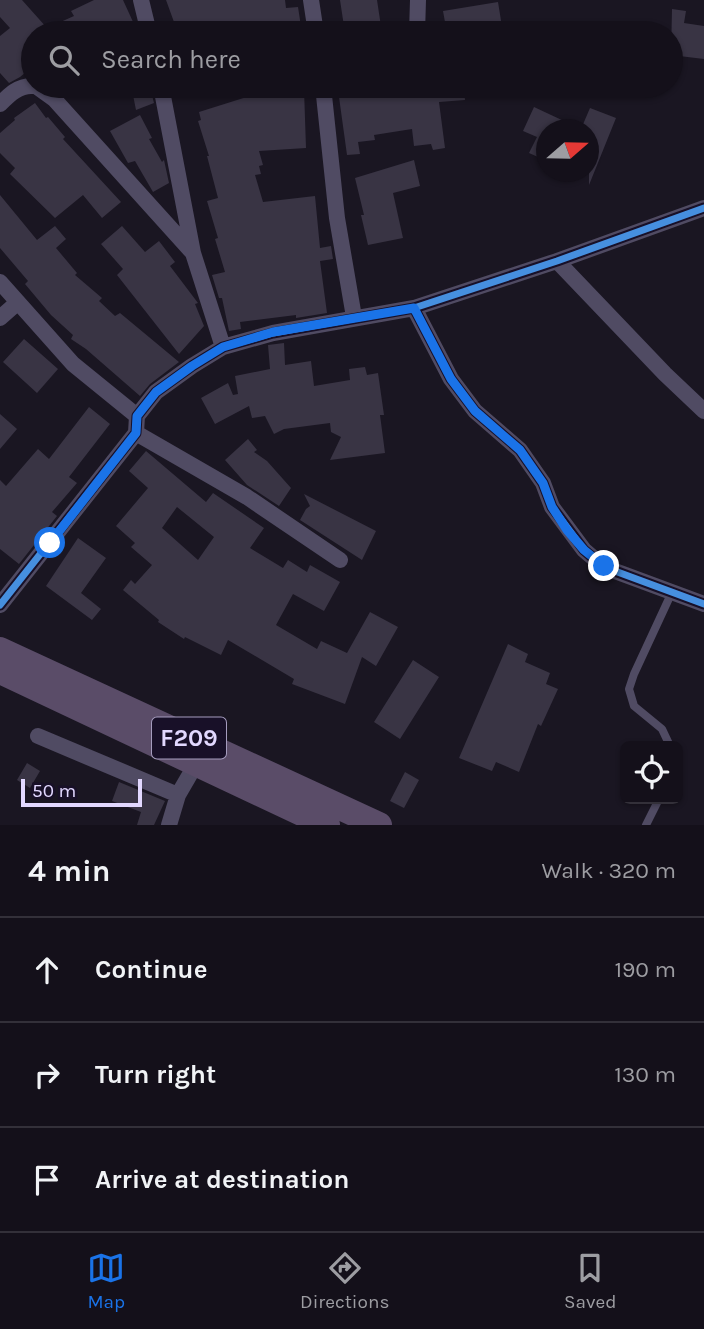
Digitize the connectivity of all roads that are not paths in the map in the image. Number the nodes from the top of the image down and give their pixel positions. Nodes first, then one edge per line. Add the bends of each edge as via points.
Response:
1 (141, 0) edge
2 (311, 0) edge
3 (418, 0) edge
4 (146, 21) edge
5 (314, 21) edge
6 (417, 21) edge
7 (21, 88) edge
8 (52, 98) edge
9 (164, 98) edge
10 (324, 98) edge
11 (0, 104) edge
12 (704, 208) edge
13 (194, 253) junction
14 (557, 261) junction
15 (0, 282) edge
16 (17, 303) junction
17 (414, 308) junction
18 (354, 317) junction
19 (0, 318) edge
20 (223, 347) junction
21 (704, 411) edge
22 (136, 424) junction
23 (340, 559) dead end
24 (672, 592) junction
25 (704, 604) edge
26 (0, 605) edge
27 (0, 650) edge
28 (0, 671) edge
29 (38, 736) dead end
30 (668, 741) edge
31 (196, 764) junction
32 (178, 795) junction
33 (656, 804) edge
34 (169, 825) edge
35 (327, 825) edge
36 (379, 825) edge
37 (646, 825) edge

1 - 4 street
2 - 5 street
3 - 6 street
7 - 11 street
8 - 13 street
9 - 13 street
10 - 18 street via 337,218
12 - 14 street
13 - 20 street
14 - 17 street
14 - 21 street
15 - 16 street
16 - 19 street
16 - 22 street
17 - 18 street
17 - 24 street via 451,379 475,411 520,450 543,483 552,507 584,550 604,566
18 - 20 street
20 - 22 street via 156,392
22 - 23 street
22 - 26 street
24 - 25 street
24 - 30 lane via 629,689 634,706 662,729
27 - 36 main road, F209
28 - 31 main road, F209
29 - 32 street
31 - 32 street
31 - 35 main road, F209
32 - 34 street
33 - 37 lane

